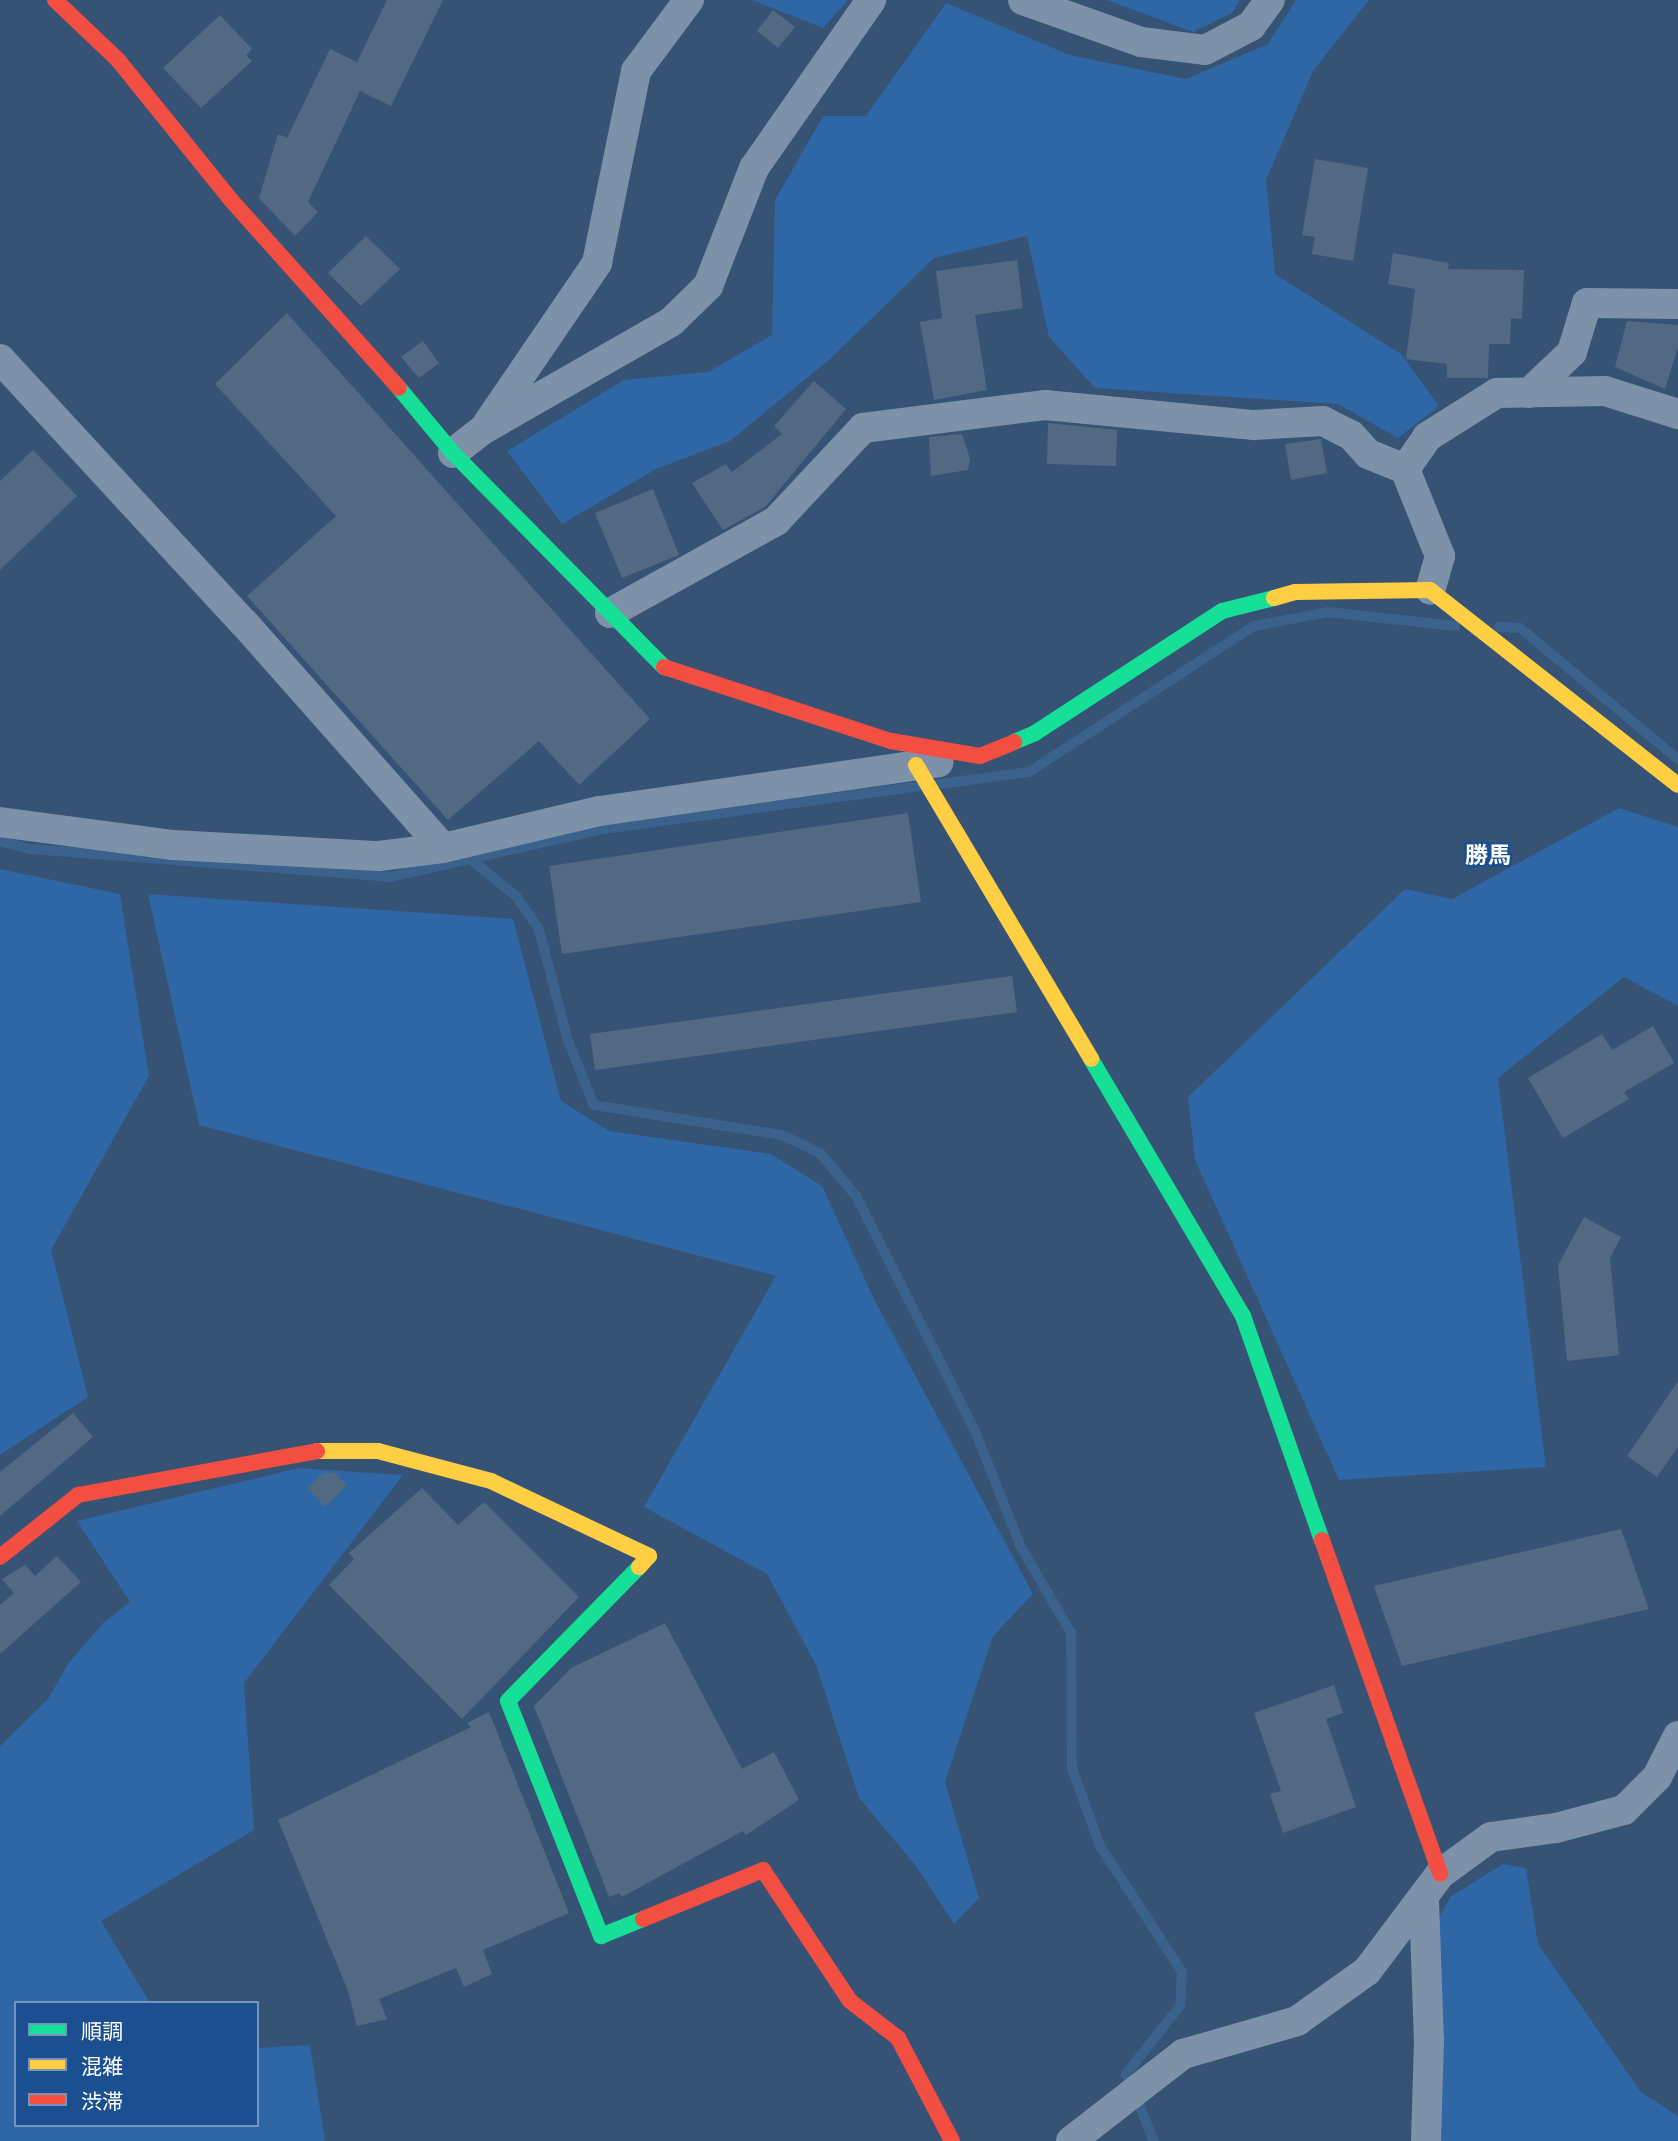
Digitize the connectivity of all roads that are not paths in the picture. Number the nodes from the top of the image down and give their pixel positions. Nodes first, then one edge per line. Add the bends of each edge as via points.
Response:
1 (55, 0) edge
2 (689, 0) edge
3 (871, 0) edge
4 (1023, 0) edge
5 (1269, 0) edge
6 (1678, 304) edge
7 (0, 359) edge
8 (1529, 393) junction
9 (1678, 414) edge
10 (484, 429) junction
11 (453, 453) junction
12 (1405, 469) junction
13 (1430, 590) junction
14 (610, 613) junction
15 (980, 756) junction
16 (916, 765) junction
17 (1678, 785) edge
18 (0, 822) edge
19 (443, 848) junction
20 (0, 1557) edge
21 (1678, 1736) edge
22 (1440, 1874) junction
23 (1424, 1900) junction
24 (952, 2141) edge
25 (1071, 2141) edge
26 (1426, 2141) edge

1 - 11 street via 118,60 231,200 344,322
2 - 10 street via 636,71 597,263
3 - 10 street via 754,167 708,286 671,322
4 - 5 street via 1141,43 1205,50 1251,26
6 - 8 street via 1587,303 1572,352
7 - 19 street via 235,613
8 - 9 street via 1605,391
8 - 12 street via 1497,393 1427,437
10 - 11 street
11 - 14 street
12 - 13 street via 1440,556
12 - 14 street via 1368,454 1351,435 1323,421 1254,425 1045,405 863,428 776,521
13 - 15 street via 1295,592 1222,611 1035,733
13 - 17 street
14 - 15 street via 664,667 891,741
15 - 16 street
16 - 19 street via 600,811
16 - 22 street via 1243,1316
18 - 19 street via 173,845 379,856
20 - 24 street via 78,1495 306,1451 378,1451 491,1480 649,1556 508,1702 601,1936 763,1870 850,2001 898,2038
21 - 22 street via 1657,1777 1624,1810 1556,1828 1491,1837
22 - 23 street
23 - 25 street via 1367,1971 1297,2021 1183,2054
23 - 26 street via 1429,2040

